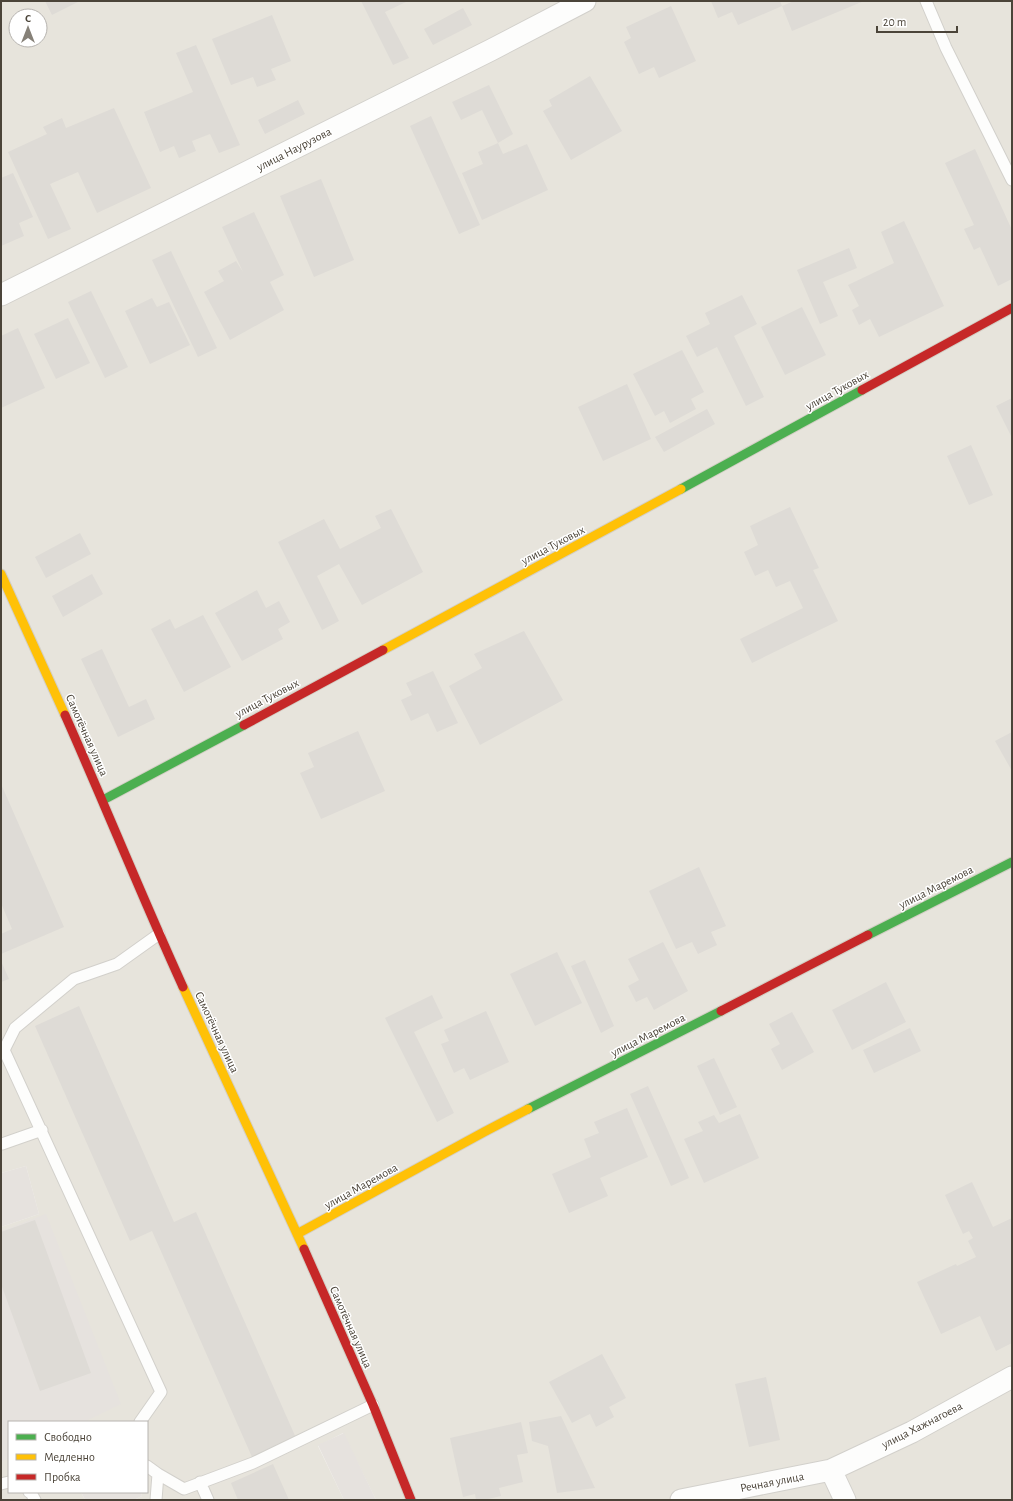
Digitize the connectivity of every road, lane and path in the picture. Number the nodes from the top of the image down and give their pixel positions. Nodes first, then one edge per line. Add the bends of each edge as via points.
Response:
1 (585, 1) edge
2 (926, 1) edge
3 (1012, 180) edge
4 (1, 295) edge
5 (1012, 308) edge
6 (1, 574) edge
7 (103, 800) junction
8 (1012, 862) edge
9 (159, 934) junction
10 (3, 1051) edge
11 (42, 1130) junction
12 (1, 1143) edge
13 (297, 1234) junction
14 (1012, 1377) edge
15 (373, 1405) junction
16 (141, 1421) edge
17 (148, 1467) edge
18 (831, 1470) junction
19 (158, 1474) junction
20 (200, 1482) junction
21 (156, 1500) edge
22 (208, 1500) edge
23 (411, 1500) edge
24 (681, 1500) edge
25 (845, 1500) edge

1 - 4 street, улица Наурузова
2 - 3 lane via 946,48
5 - 7 street, улица Туковых via 596,536
6 - 7 street, Самотёчная улица
7 - 9 street, Самотёчная улица
8 - 13 street, улица Маремова via 484,1132
9 - 10 lane via 117,964 74,979 15,1028
9 - 13 street, Самотёчная улица
10 - 11 lane
11 - 12 lane
11 - 16 lane via 161,1392
13 - 15 street, Самотёчная улица
14 - 18 street, улица Хажнагоева via 912,1432
15 - 20 lane via 253,1463
15 - 23 street, Самотёчная улица
17 - 19 lane
18 - 24 street, Речная улица
18 - 25 street
19 - 20 lane via 184,1488
19 - 21 lane
20 - 22 lane

